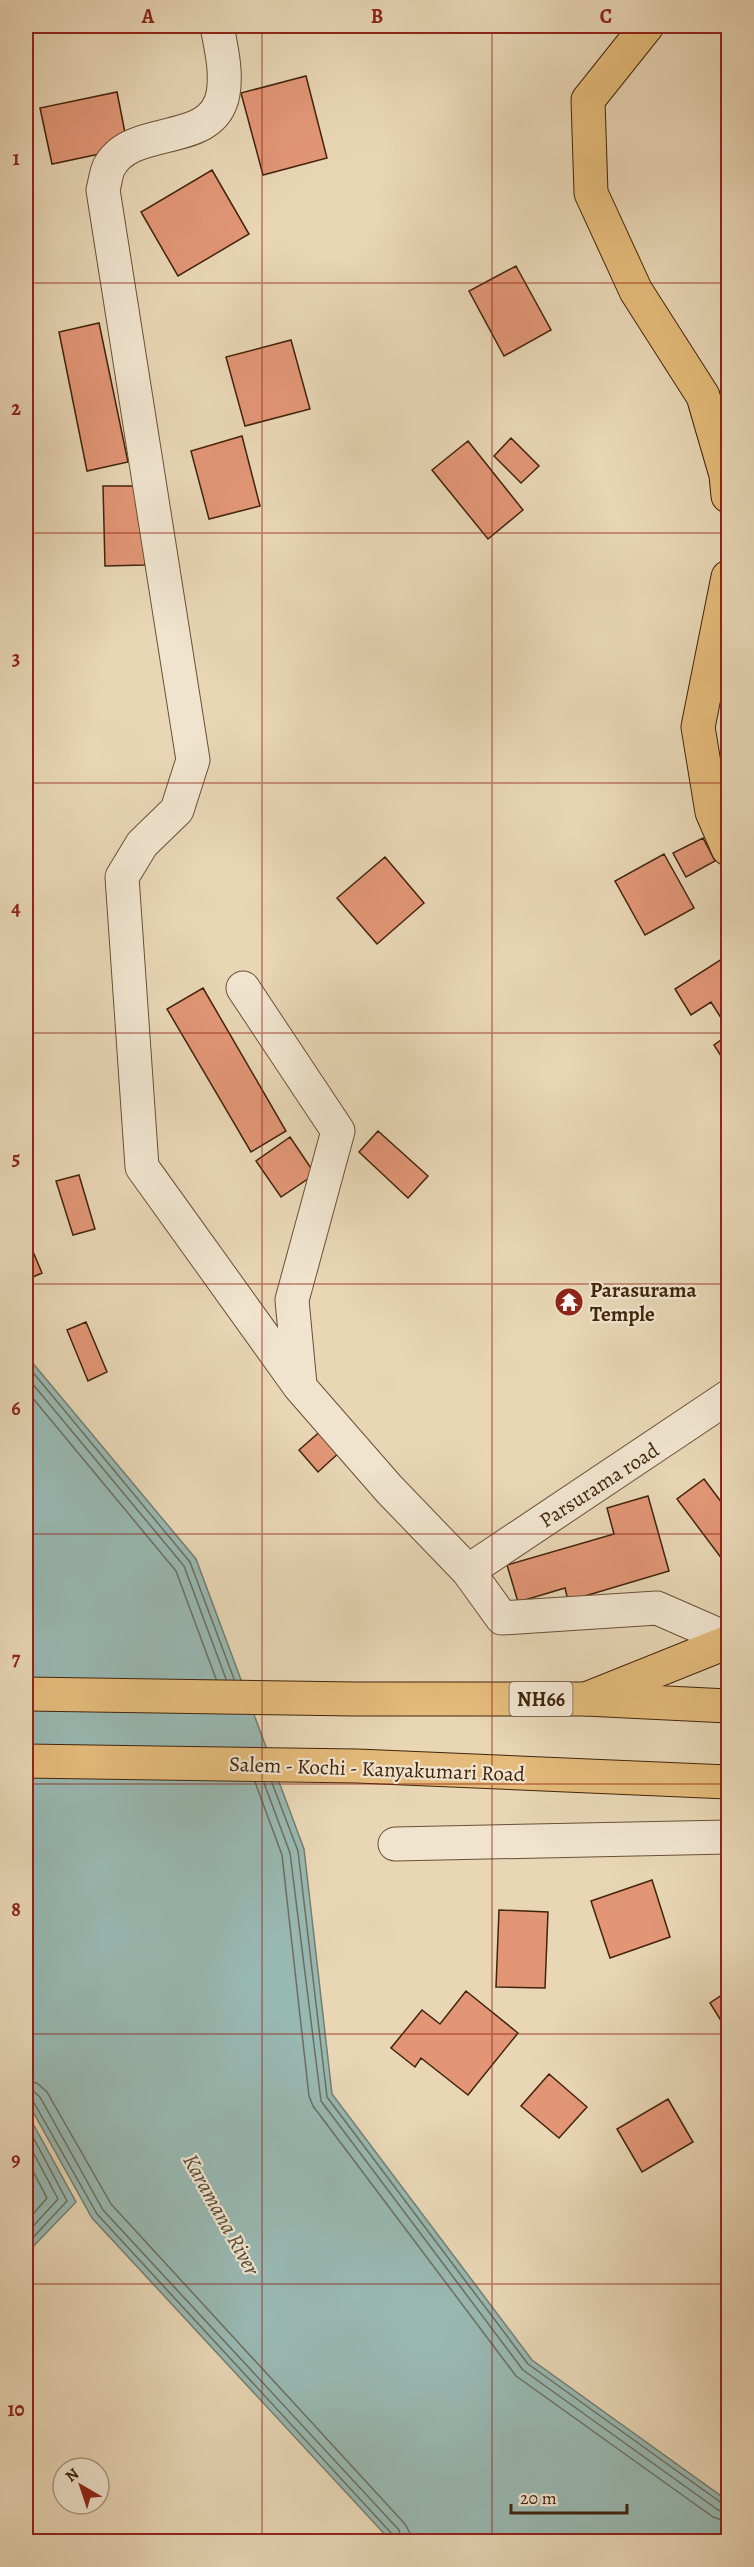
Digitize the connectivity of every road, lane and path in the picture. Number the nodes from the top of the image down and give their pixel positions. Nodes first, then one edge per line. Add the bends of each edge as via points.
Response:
1 (217, 26) edge
2 (646, 26) edge
3 (729, 496) edge
4 (729, 577) edge
5 (729, 849) edge
6 (243, 988) dead end
7 (300, 1387) junction
8 (729, 1397) edge
9 (468, 1571) junction
10 (729, 1640) edge
11 (26, 1694) edge
12 (586, 1699) junction
13 (729, 1706) edge
14 (26, 1761) edge
15 (729, 1782) edge
16 (729, 1837) edge
17 (394, 1844) dead end

1 - 7 street via 223,86 212,116 194,129 145,141 124,151 109,167 104,190 193,760 177,810 142,844 122,876 142,1167
2 - 3 main road via 588,100 591,192 636,291 703,396
4 - 5 main road via 698,727 712,812
6 - 7 street via 338,1131 292,1300
7 - 9 street via 389,1489
8 - 9 street, Parsurama road
9 - 10 street via 502,1618 657,1608
10 - 12 main road
11 - 12 main road, NH66
12 - 13 main road, NH66
14 - 15 main road, Salem - Kochi - Kanyakumari Road via 357,1766
16 - 17 street

